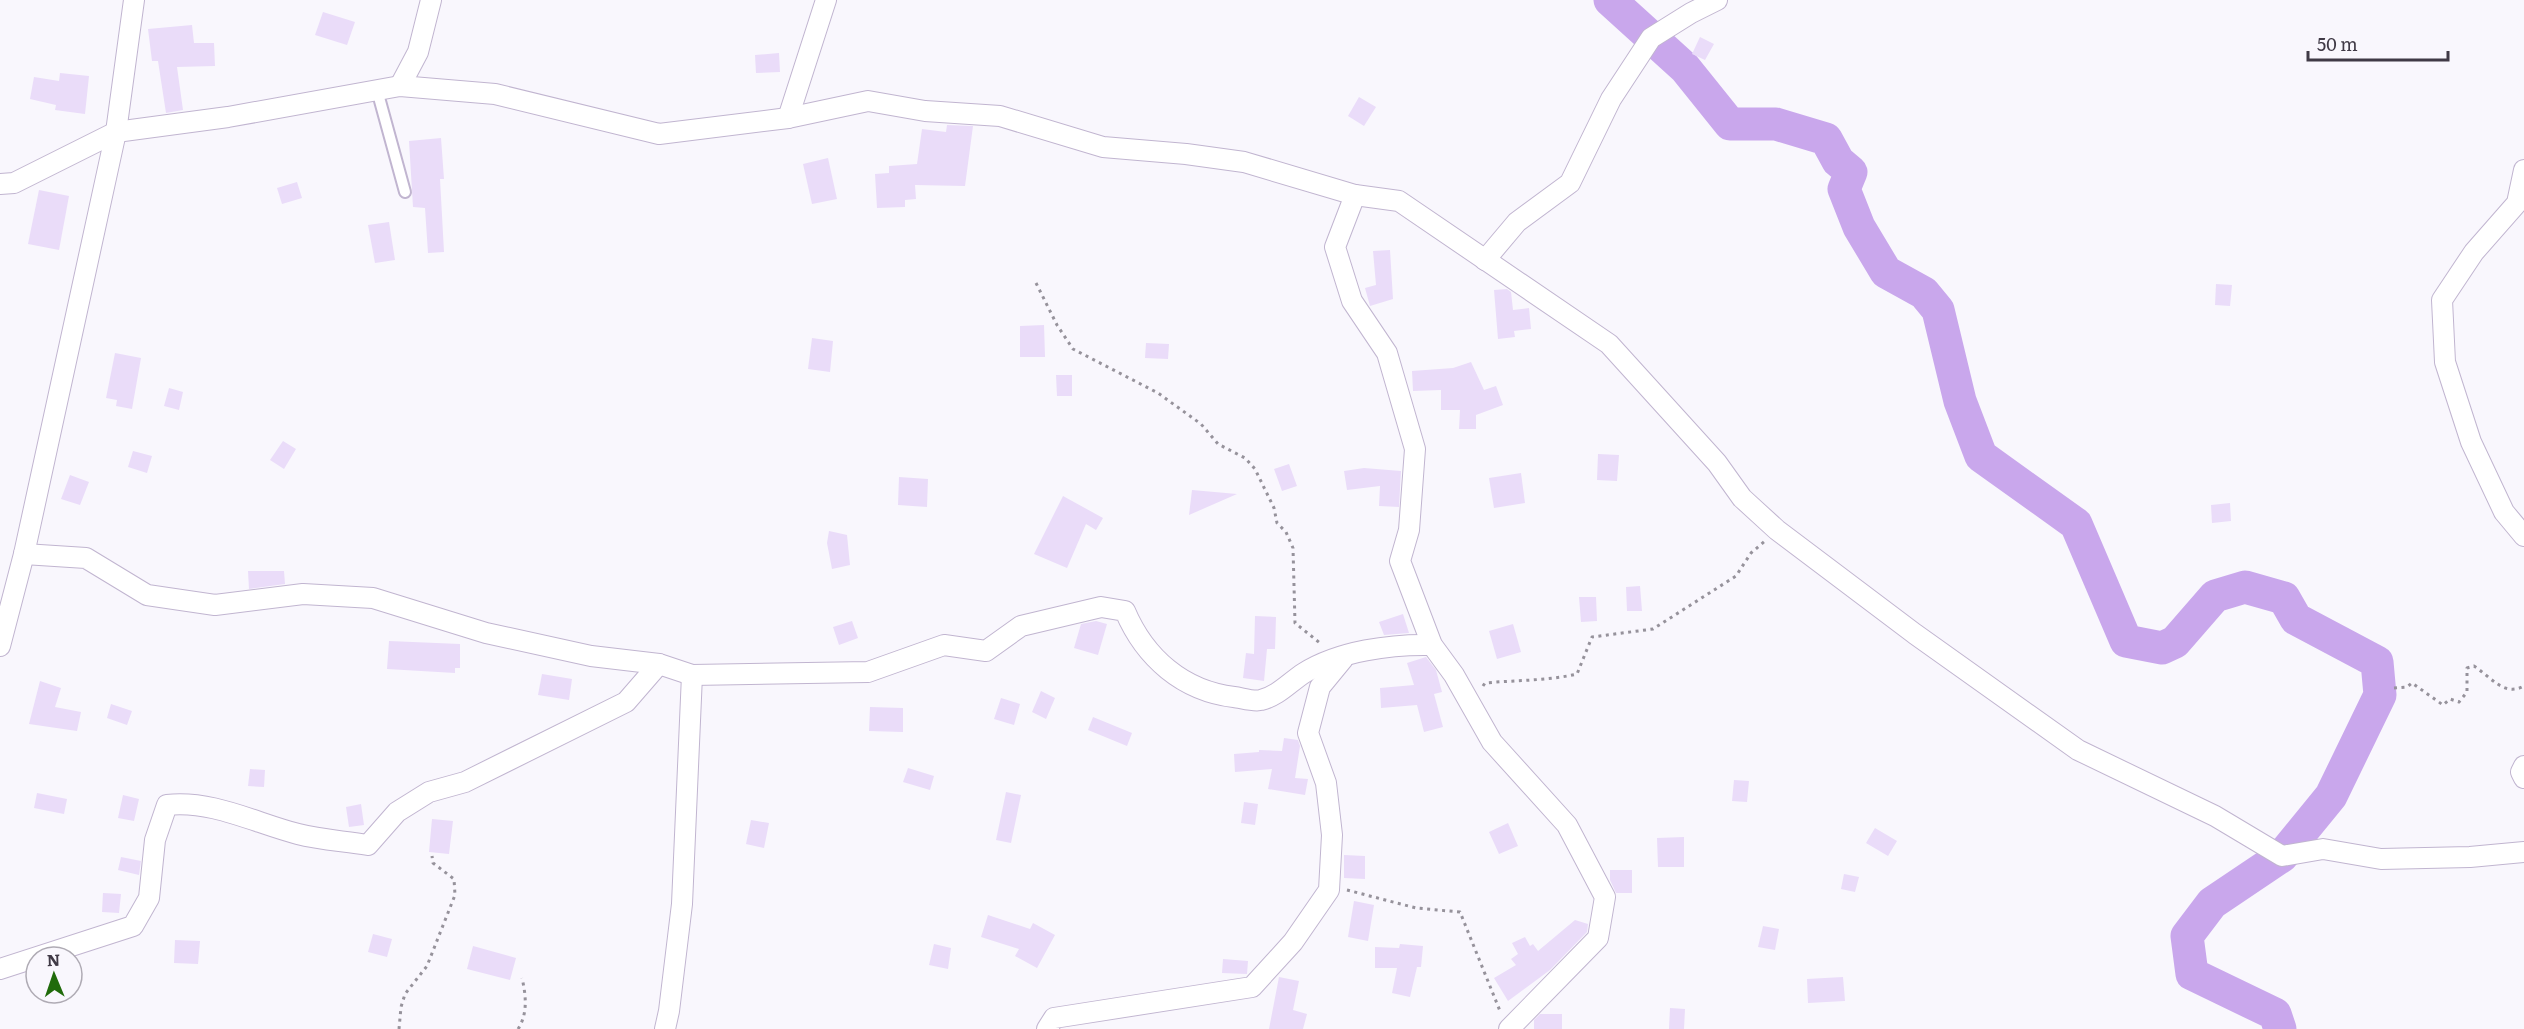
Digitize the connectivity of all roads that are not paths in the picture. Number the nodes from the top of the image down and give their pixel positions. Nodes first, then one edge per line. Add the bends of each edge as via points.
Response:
1 (134, 0) edge
2 (431, 0) edge
3 (826, 0) edge
4 (1717, 0) edge
5 (400, 86) junction
6 (376, 90) junction
7 (788, 118) junction
8 (116, 132) junction
9 (2524, 170) edge
10 (0, 184) edge
11 (405, 192) dead end
12 (1355, 195) junction
13 (1485, 260) junction
14 (2524, 536) edge
15 (24, 554) junction
16 (1432, 645) junction
17 (0, 646) edge
18 (1347, 655) junction
19 (659, 664) junction
20 (692, 675) junction
21 (2524, 766) edge
22 (2524, 778) edge
23 (2524, 852) edge
24 (0, 969) edge
25 (1506, 1024) edge
26 (664, 1029) edge
27 (1047, 1029) edge

1 - 8 street
2 - 5 street via 418,52
3 - 7 street
4 - 13 street via 1651,38 1611,99 1570,183 1517,222
5 - 6 street
5 - 7 street via 495,94 659,134
6 - 8 street via 228,117
6 - 11 lane
7 - 12 street via 868,101 925,111 1000,116 1103,147 1244,162
8 - 10 street via 14,183
8 - 15 street
9 - 14 street via 2517,203 2474,252 2442,300 2445,362 2470,442 2504,512
12 - 13 street via 1399,201
12 - 16 street via 1335,247 1352,301 1387,353 1415,449 1409,530 1400,561
13 - 23 street via 1609,344 1716,463 1742,498 1777,530 2078,750 2215,816 2282,856 2323,849 2381,859
15 - 17 street
15 - 19 street via 86,558 147,595 163,598 215,605 303,594 373,598 486,633 591,656
16 - 18 street
16 - 25 street via 1492,742 1567,825 1605,897 1598,938
18 - 20 street via 1304,673 1260,701 1222,696 1186,684 1157,661 1134,631 1125,611 1101,607 1021,626 986,651 944,645 868,672
18 - 27 street via 1320,687 1308,733 1326,783 1332,835 1329,890 1293,942 1252,987 1054,1018
19 - 20 street
19 - 24 street via 626,702 465,782 429,792 397,812 368,844 299,834 189,803 167,805 155,840 149,898 133,926
20 - 26 street via 682,904
21 - 22 street

